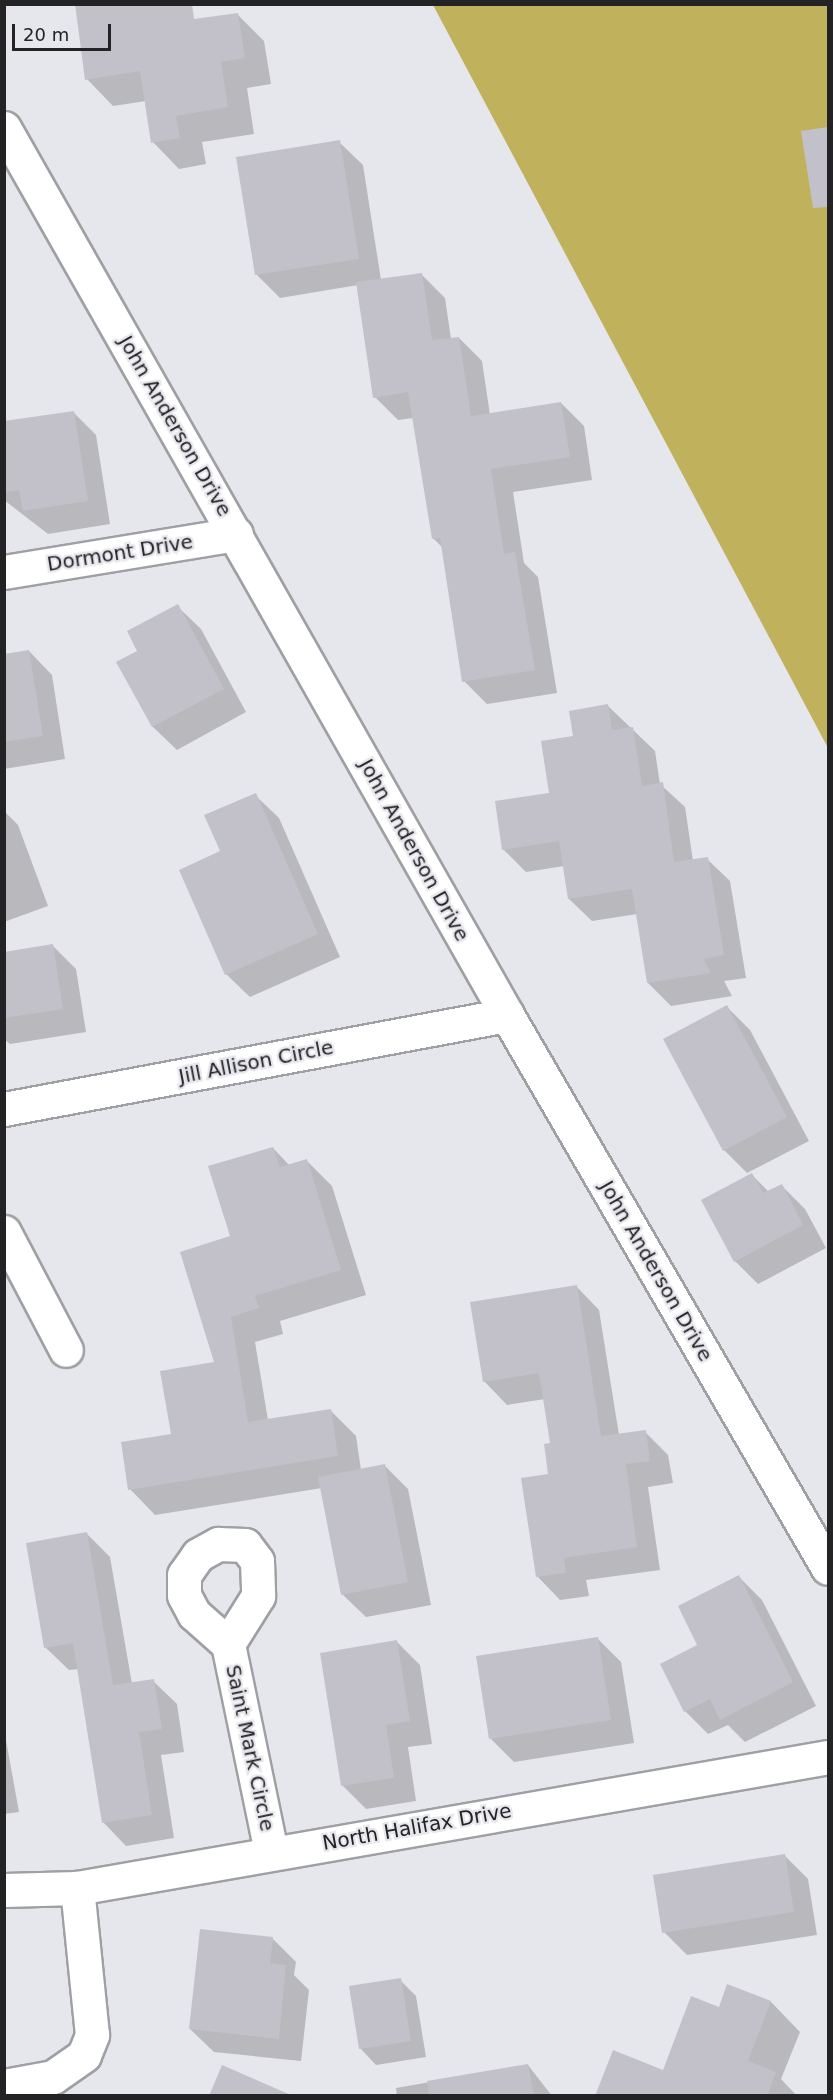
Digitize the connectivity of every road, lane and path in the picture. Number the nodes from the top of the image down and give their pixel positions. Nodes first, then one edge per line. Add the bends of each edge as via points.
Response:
1 (4, 128) edge
2 (236, 534) junction
3 (4, 572) edge
4 (507, 1015) junction
5 (4, 1109) edge
6 (4, 1232) edge
7 (66, 1350) dead end
8 (828, 1568) edge
9 (228, 1644) dead end
10 (828, 1757) edge
11 (271, 1852) junction
12 (77, 1888) junction
13 (4, 1890) edge
14 (4, 2086) edge

1 - 2 street, John Anderson Drive
2 - 3 street, Dormont Drive
2 - 4 street, John Anderson Drive
4 - 5 street, Jill Allison Circle
4 - 8 street, John Anderson Drive
6 - 7 street
9 - 11 street, Saint Mark Circle
10 - 11 street, North Halifax Drive
11 - 12 street, North Halifax Drive
12 - 13 street, North Halifax Drive
12 - 14 street via 92,2036 84,2055 53,2077

